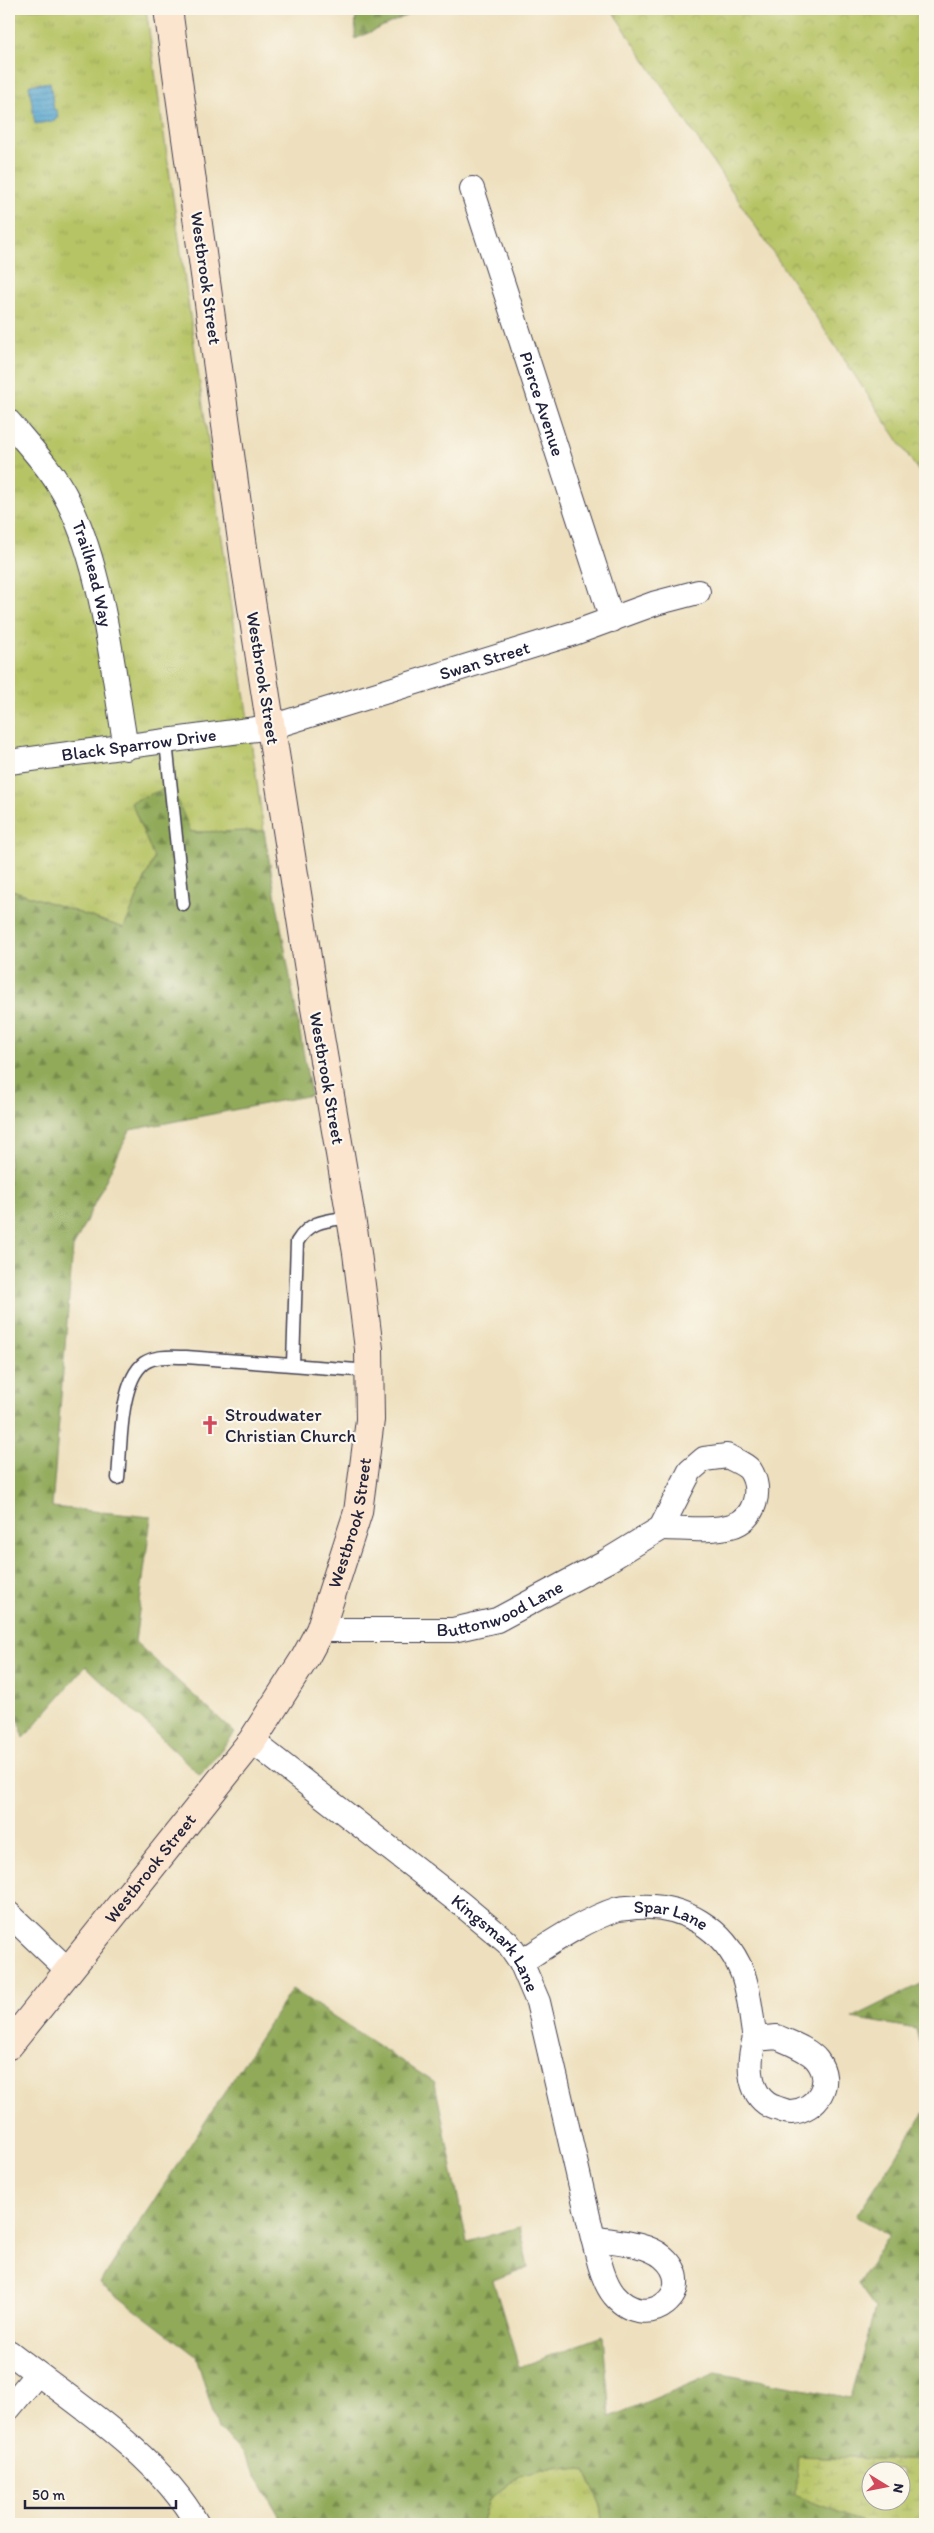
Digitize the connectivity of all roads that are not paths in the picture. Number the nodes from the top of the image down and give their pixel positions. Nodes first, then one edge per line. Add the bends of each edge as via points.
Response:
1 (168, 9) edge
2 (472, 189) dead end
3 (9, 422) edge
4 (698, 592) dead end
5 (612, 620) junction
6 (271, 727) junction
7 (166, 742) junction
8 (126, 748) junction
9 (9, 762) edge
10 (183, 904) dead end
11 (351, 1217) junction
12 (293, 1364) junction
13 (370, 1371) junction
14 (118, 1478) dead end
15 (661, 1528) dead end
16 (320, 1630) junction
17 (252, 1741) junction
18 (9, 1914) edge
19 (522, 1962) junction
20 (69, 1971) junction
21 (755, 2039) dead end
22 (9, 2045) edge
23 (594, 2238) dead end
24 (9, 2352) edge
25 (38, 2374) junction
26 (9, 2408) edge
27 (197, 2524) edge

1 - 6 main road, Westbrook Street
2 - 5 street, Pierce Avenue
3 - 8 street, Trailhead Way via 38,456 68,500 88,553 107,635
4 - 5 street, Swan Street via 656,603
5 - 6 street, Swan Street
6 - 7 street, Black Sparrow Drive
6 - 11 main road, Westbrook Street
7 - 8 street, Black Sparrow Drive
7 - 10 lane
8 - 9 street, Black Sparrow Drive
11 - 12 lane via 317,1222 305,1230 298,1242
11 - 13 main road, Westbrook Street
12 - 13 lane
12 - 14 lane via 186,1357 161,1357 145,1363 127,1387
13 - 16 main road, Westbrook Street via 370,1420 358,1512
15 - 16 street, Buttonwood Lane via 497,1620 453,1630
16 - 17 main road, Westbrook Street
17 - 19 street, Kingsmark Lane via 460,1903 508,1943
17 - 20 main road, Westbrook Street
18 - 20 street
19 - 21 street, Spar Lane via 590,1921 619,1909 648,1906 671,1909 696,1918 728,1947 742,1972
19 - 23 street, Kingsmark Lane via 538,2002
20 - 22 main road, Westbrook Street
24 - 25 street
25 - 26 street
25 - 27 street via 136,2452 166,2483

